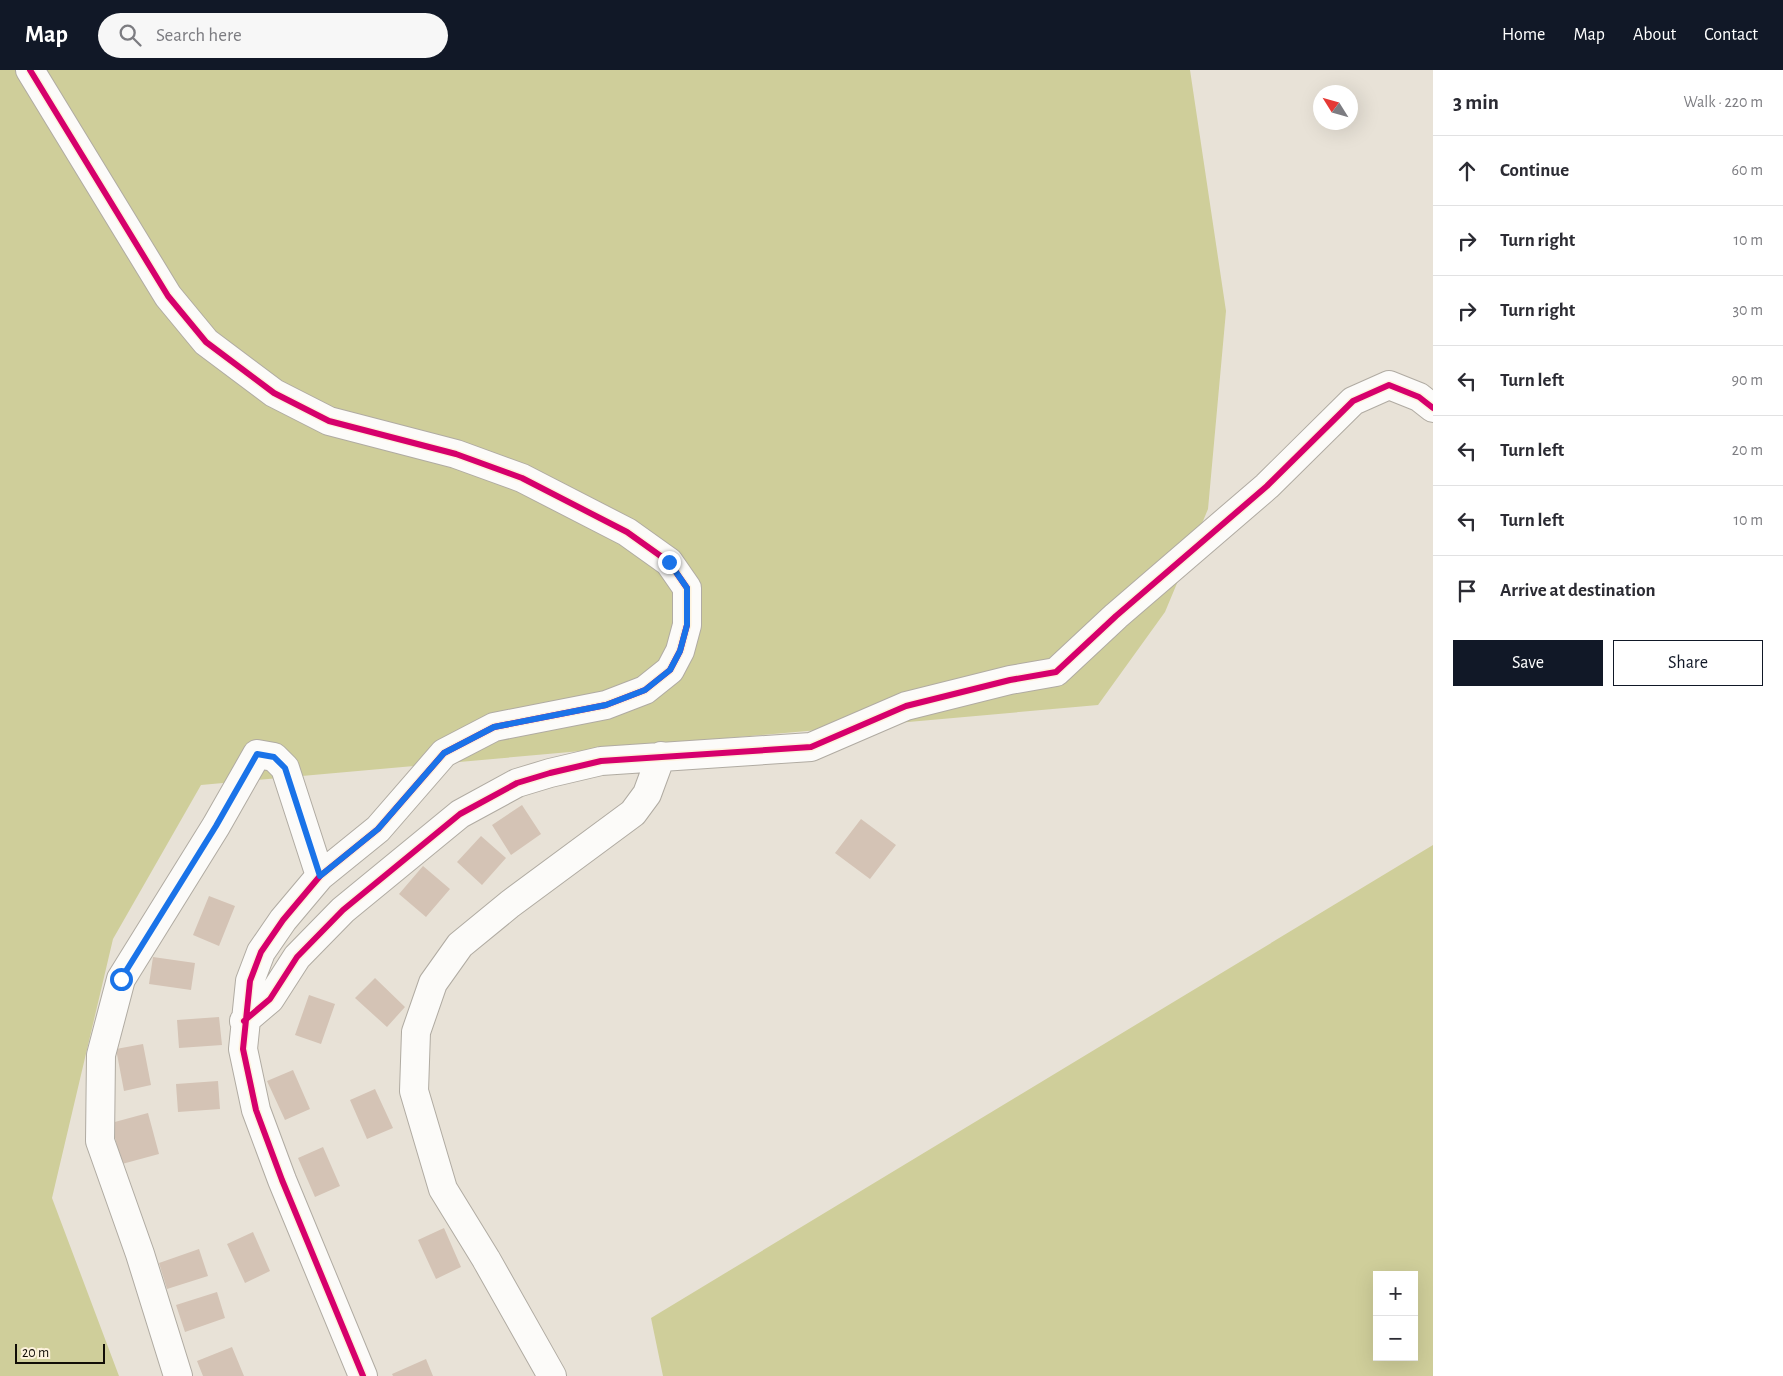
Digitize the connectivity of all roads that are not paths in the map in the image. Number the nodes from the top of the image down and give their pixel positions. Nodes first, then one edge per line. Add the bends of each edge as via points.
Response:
1 (30, 70) edge
2 (1433, 408) edge
3 (661, 756) junction
4 (320, 876) junction
5 (244, 1022) junction
6 (178, 1376) edge
7 (363, 1376) edge
8 (552, 1376) edge

1 - 4 street via 168,296 206,342 274,393 329,421 456,454 522,478 627,532 669,562 687,588 687,625 680,651 670,670 645,690 606,705 494,727 444,753 378,829
2 - 3 street via 1389,384 1353,401 1267,486 1056,672 906,706 811,747
3 - 5 street via 601,760 550,772 517,783 460,814 343,910 297,956 270,998
3 - 8 street via 647,794 633,813 460,945 433,983 416,1032 414,1091 443,1189
4 - 5 street via 261,952 250,981
4 - 6 street via 285,768 274,757 257,754 121,979 101,1056 100,1141
5 - 7 street via 242,1049 256,1110

